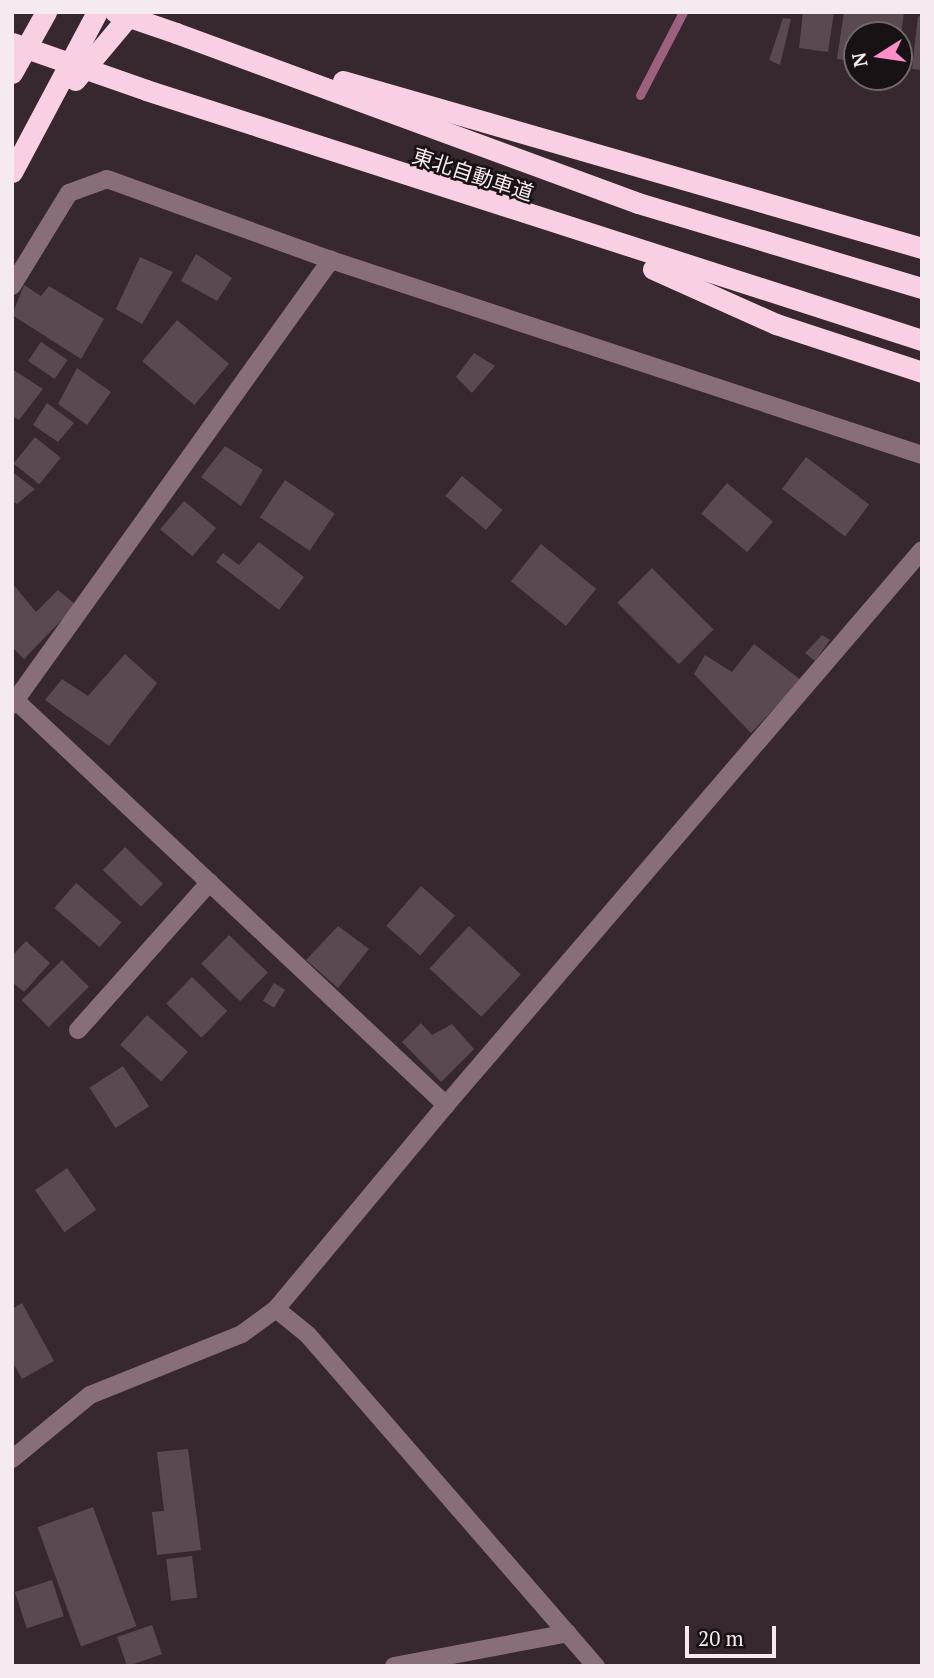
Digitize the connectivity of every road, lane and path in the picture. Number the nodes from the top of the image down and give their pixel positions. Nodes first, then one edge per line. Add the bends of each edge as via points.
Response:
1 (46, 12) edge
2 (97, 12) edge
3 (115, 12) edge
4 (132, 12) edge
5 (176, 33) junction
6 (12, 43) edge
7 (12, 73) edge
8 (39, 122) junction
9 (12, 172) edge
10 (563, 229) junction
11 (922, 248) edge
12 (331, 260) junction
13 (12, 286) edge
14 (922, 288) edge
15 (922, 340) edge
16 (922, 372) edge
17 (922, 455) edge
18 (922, 550) edge
19 (14, 701) edge
20 (210, 882) junction
21 (78, 1030) dead end
22 (446, 1105) junction
23 (276, 1308) junction
24 (12, 1459) edge
25 (568, 1633) junction
26 (394, 1666) edge
27 (596, 1666) edge

1 - 7 highway
2 - 8 highway
3 - 5 highway, 東北自動車道, bridge
4 - 8 highway
5 - 11 highway
5 - 14 highway, 東北自動車道 via 638,204
6 - 10 highway, 東北自動車道, bridge
8 - 9 highway
10 - 15 highway, 東北自動車道
10 - 16 highway via 776,324
12 - 13 street via 107,179 69,193
12 - 17 street
12 - 19 street
18 - 22 street
19 - 20 street
20 - 21 street
20 - 22 street
22 - 23 street
23 - 24 street via 242,1334 90,1395
23 - 25 street via 308,1335
25 - 26 street
25 - 27 street

